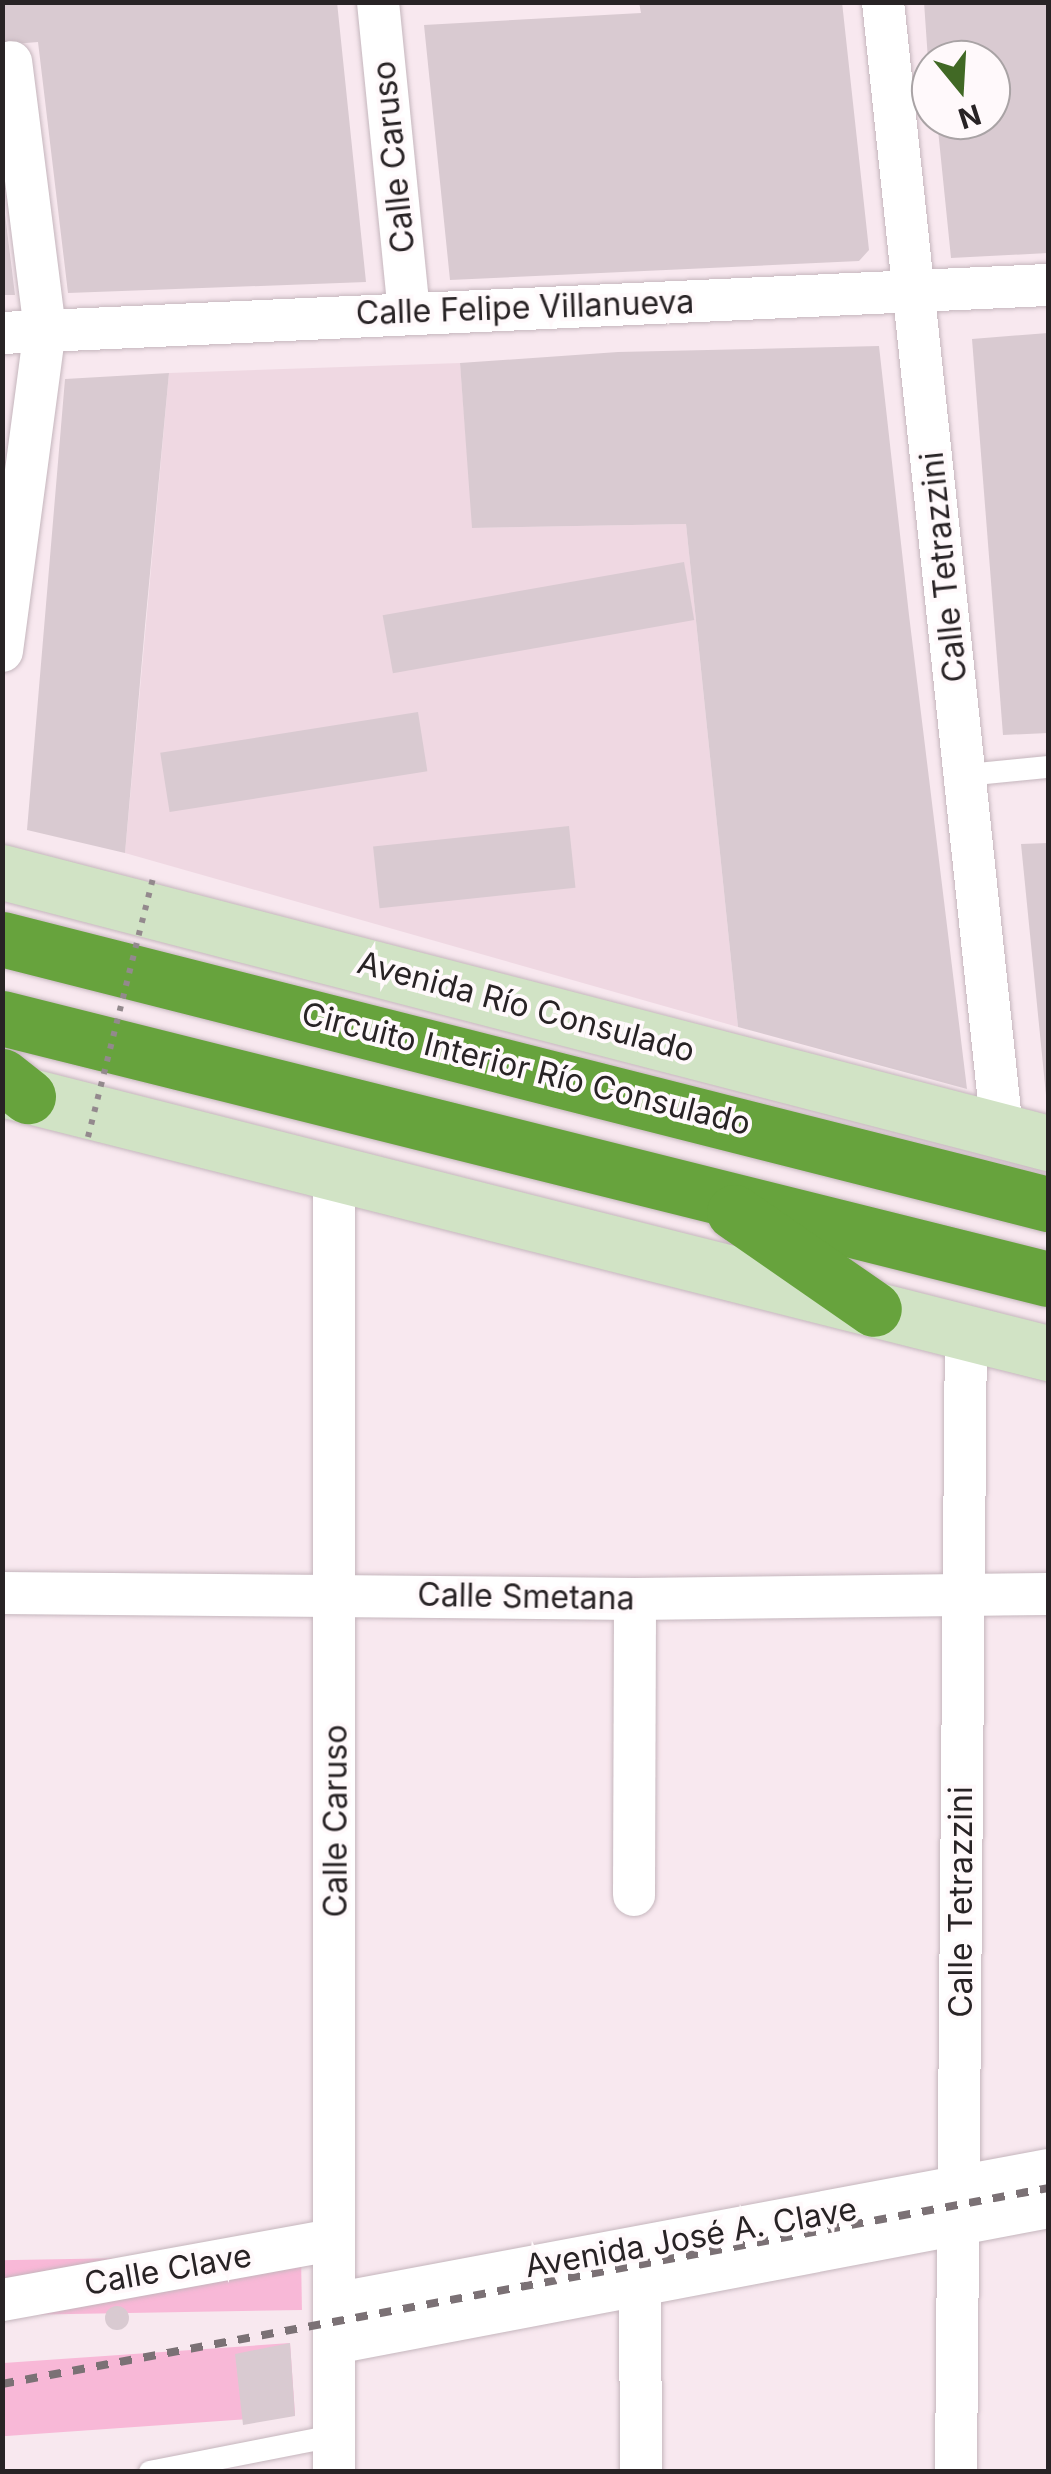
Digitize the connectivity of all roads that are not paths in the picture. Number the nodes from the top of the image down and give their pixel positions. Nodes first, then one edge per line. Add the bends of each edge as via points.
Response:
1 (378, 2) edge
2 (883, 2) edge
3 (11, 62) dead end
4 (1048, 285) edge
5 (916, 291) junction
6 (409, 312) junction
7 (45, 330) junction
8 (2, 333) edge
9 (2, 651) edge
10 (1048, 767) edge
11 (966, 775) junction
12 (2, 872) edge
13 (2, 939) edge
14 (2, 1018) edge
15 (11, 1087) edge
16 (1025, 1137) edge
17 (334, 1170) junction
18 (707, 1194) junction
19 (1048, 1204) edge
20 (1048, 1278) edge
21 (874, 1309) junction
22 (966, 1332) junction
23 (1048, 1353) edge
24 (2, 1593) edge
25 (963, 1593) junction
26 (338, 1594) junction
27 (1048, 1594) edge
28 (635, 1599) junction
29 (634, 1896) dead end
30 (1048, 2170) edge
31 (959, 2207) junction
32 (1048, 2207) edge
33 (333, 2240) junction
34 (640, 2283) junction
35 (2, 2300) edge
36 (334, 2324) junction
37 (334, 2454) edge
38 (150, 2472) edge
39 (641, 2472) edge
40 (956, 2472) edge

1 - 6 street, Calle Caruso
2 - 5 street, Calle Tetrazzini
3 - 7 street
4 - 5 street, Calle Felipe Villanueva
5 - 6 street, Calle Felipe Villanueva
5 - 11 street, Calle Tetrazzini
6 - 7 street, Calle Felipe Villanueva
7 - 8 street, Calle Felipe Villanueva
7 - 9 street
10 - 11 lane
11 - 16 street, Calle Tetrazzini
12 - 16 main road, Avenida Río Consulado
13 - 19 highway, Circuito Interior Río Consulado
14 - 18 highway
15 - 17 main road
17 - 21 main road
17 - 26 street, Calle Caruso
18 - 20 highway
18 - 21 highway
21 - 22 main road
22 - 23 main road
22 - 25 street, Calle Tetrazzini
24 - 26 street, Calle Smetana
25 - 27 street, Calle Smetana
25 - 28 street, Calle Smetana
25 - 31 street, Calle Tetrazzini
26 - 28 street, Calle Smetana
26 - 33 street, Calle Caruso
28 - 29 street
30 - 31 street, Avenida José A. Clave
31 - 32 street, Avenida José A. Clave
31 - 34 street, Avenida José A. Clave
31 - 36 street, Avenida José A. Clave
31 - 40 street, Calle Tetrazzini
33 - 35 street, Calle Clave
33 - 36 street, Calle Caruso
34 - 36 street, Avenida José A. Clave
34 - 39 street
36 - 37 street, Calle Caruso
37 - 38 lane

